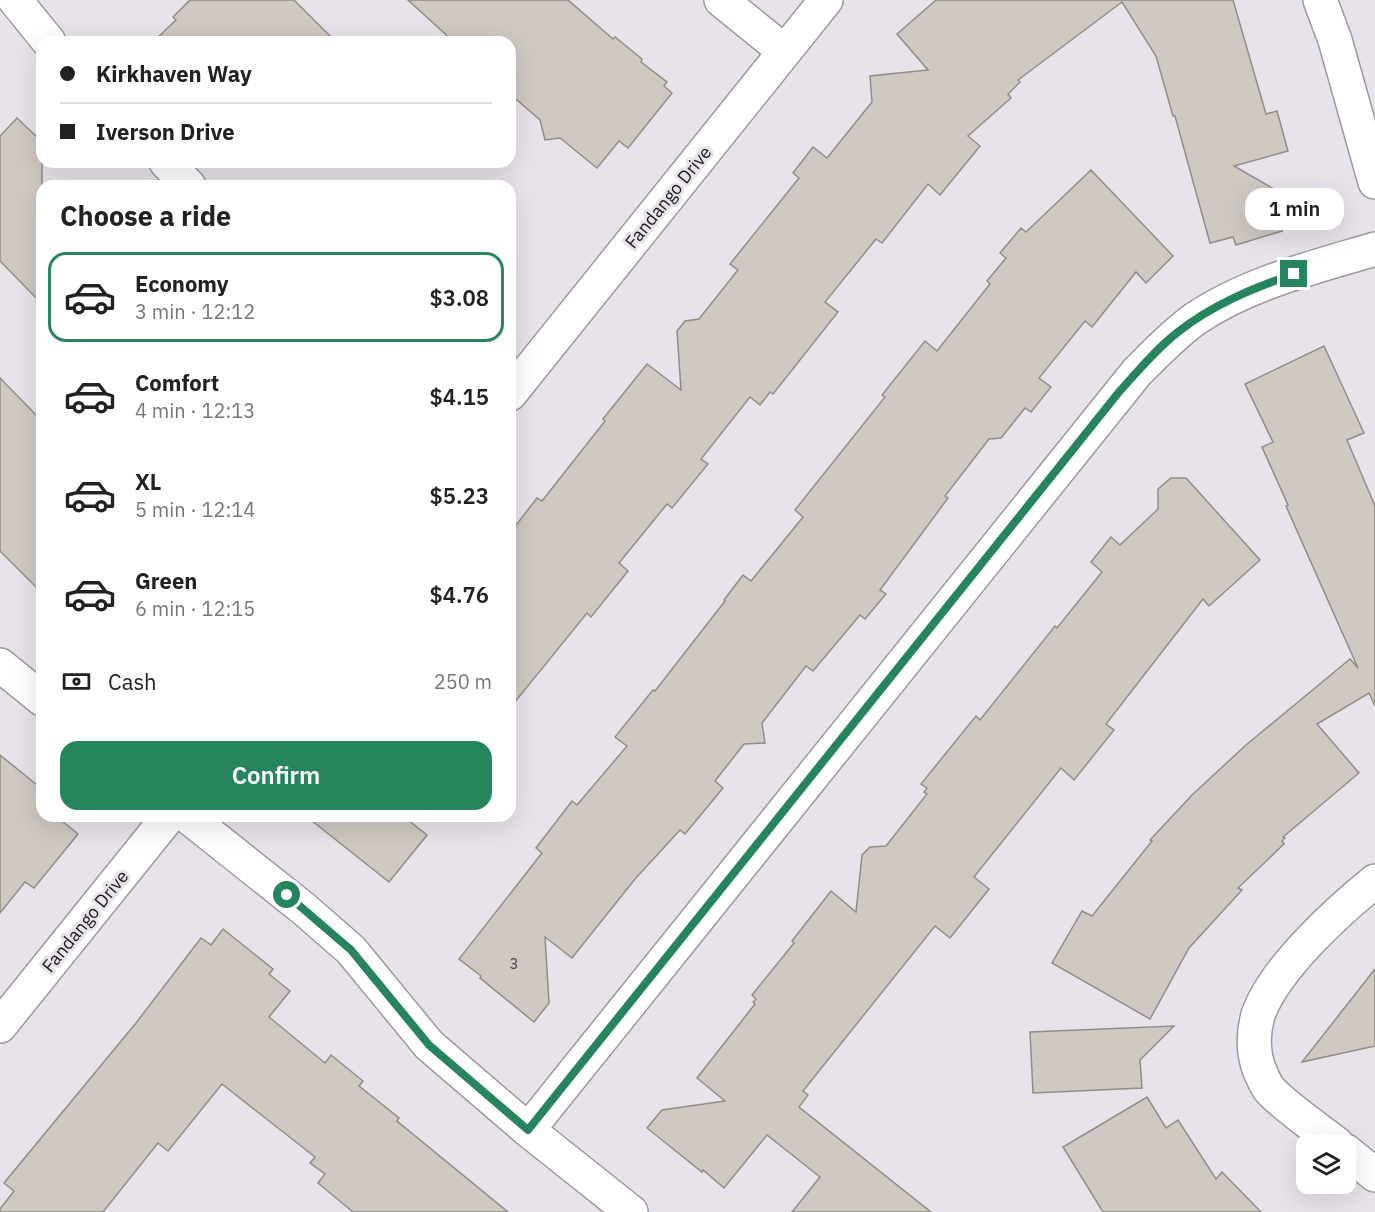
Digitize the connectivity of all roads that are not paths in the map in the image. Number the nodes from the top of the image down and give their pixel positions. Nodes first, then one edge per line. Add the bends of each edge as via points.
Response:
1 (15, 0) edge
2 (721, 0) edge
3 (826, 0) edge
4 (1320, 0) edge
5 (44, 36) edge
6 (784, 51) junction
7 (172, 168) edge
8 (183, 180) edge
9 (1375, 182) edge
10 (1375, 249) edge
11 (516, 386) edge
12 (0, 666) edge
13 (36, 694) edge
14 (164, 822) edge
15 (195, 822) edge
16 (1375, 881) edge
17 (0, 1026) edge
18 (528, 1130) junction
19 (1324, 1134) edge
20 (1356, 1159) edge
21 (1375, 1175) edge
22 (631, 1212) edge

1 - 5 street
2 - 6 street
3 - 6 street, Fandango Drive
4 - 9 street
6 - 11 street, Fandango Drive
7 - 8 street
10 - 18 street via 1232,299 1176,334 1137,372
12 - 13 street
14 - 17 street, Fandango Drive
15 - 18 street via 351,950 429,1045
16 - 19 street via 1318,933 1276,980 1258,1015 1255,1055 1268,1089
18 - 22 street
20 - 21 street

